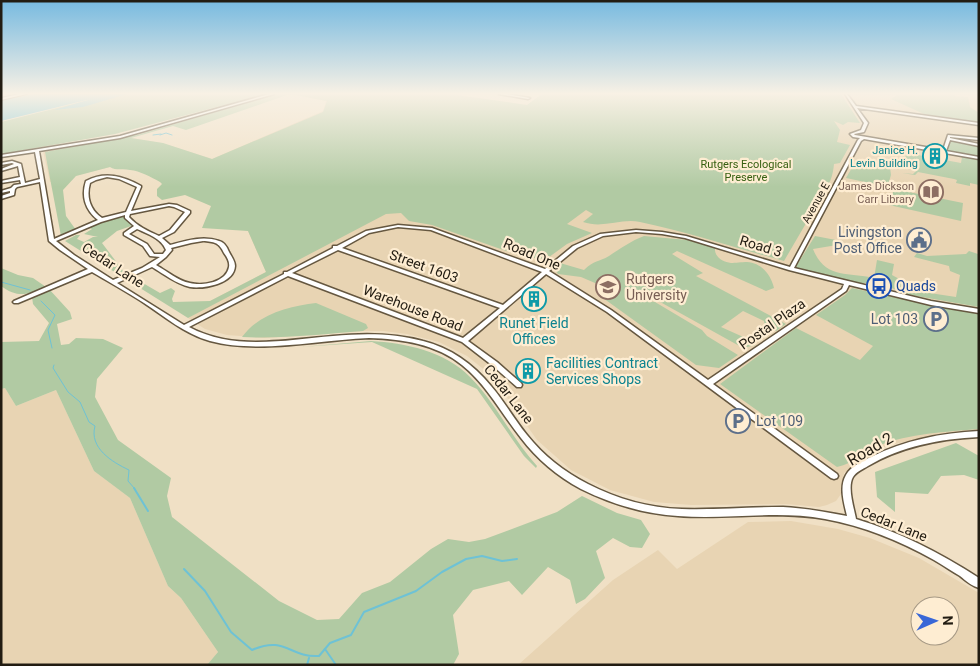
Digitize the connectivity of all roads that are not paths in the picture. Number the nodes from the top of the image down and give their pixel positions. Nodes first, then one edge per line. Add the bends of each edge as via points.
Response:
1 (162, 125) edge
2 (866, 125) edge
3 (869, 125) edge
4 (856, 134) junction
5 (867, 137) junction
6 (949, 139) junction
7 (979, 139) edge
8 (978, 145) edge
9 (858, 146) junction
10 (37, 151) junction
11 (944, 152) junction
12 (1, 156) edge
13 (979, 158) edge
14 (1, 164) edge
15 (17, 164) junction
16 (1, 170) edge
17 (22, 178) junction
18 (42, 180) junction
19 (1, 182) edge
20 (23, 184) junction
21 (13, 189) junction
22 (1, 192) edge
23 (1, 198) edge
24 (128, 213) junction
25 (102, 220) junction
26 (136, 227) junction
27 (159, 238) junction
28 (52, 241) junction
29 (169, 247) junction
30 (335, 247) junction
31 (164, 256) junction
32 (152, 265) junction
33 (93, 268) junction
34 (791, 269) junction
35 (545, 271) junction
36 (286, 273) junction
37 (114, 282) junction
38 (847, 283) junction
39 (16, 302) dead end
40 (504, 307) junction
41 (979, 311) edge
42 (185, 327) junction
43 (464, 341) junction
44 (708, 384) junction
45 (519, 385) dead end
46 (979, 434) edge
47 (834, 476) dead end
48 (852, 521) junction
49 (979, 584) edge

1 - 10 street
2 - 4 street via 863,131
3 - 5 street
4 - 5 street
4 - 5 street
4 - 9 street
5 - 9 street, Avenue E via 860,140
5 - 11 street
6 - 7 street via 948,136 952,135
6 - 8 street
6 - 11 street
9 - 34 street, Avenue E
10 - 12 street
10 - 18 street
11 - 13 street
14 - 15 street
15 - 16 street
15 - 17 street via 21,167
17 - 19 street
17 - 20 street
18 - 20 street
18 - 28 street
20 - 21 street
21 - 22 street
21 - 23 street via 12,194
24 - 25 street
24 - 25 street via 139,187 118,177 96,178 88,182 85,193 90,210
24 - 26 street via 128,220
24 - 27 street via 169,205 188,212 172,231
25 - 28 street
26 - 27 street
26 - 31 street via 126,234 145,245 152,255
27 - 29 street
28 - 33 street, Cedar Lane
29 - 31 street
29 - 32 street via 198,240 218,242 223,245 232,270 216,283 195,286
30 - 35 street, Road One via 377,229 421,227
30 - 36 street, Road One
30 - 40 street, Street 1603
31 - 32 street
32 - 37 street
33 - 37 street, Cedar Lane
33 - 39 street
34 - 35 street, Road 3 via 694,239 636,231 608,234 583,242
34 - 38 street, Road 3
35 - 40 street
35 - 44 street, Road One via 596,302
36 - 42 street, Road One
36 - 43 street, Warehouse Road
37 - 42 street, Cedar Lane
38 - 41 street, Road 3
38 - 44 street, Postal Plaza via 844,290
40 - 43 street
42 - 48 street, Cedar Lane via 201,335 238,343 277,344 386,336 428,344 453,355 479,374 537,451 569,478 588,488 634,506 662,511 800,512
43 - 45 street, Warehouse Road
44 - 47 street, Road One
46 - 48 street, Road 2 via 938,437 906,444 853,472 848,479 847,493
48 - 49 street, Cedar Lane via 904,540

